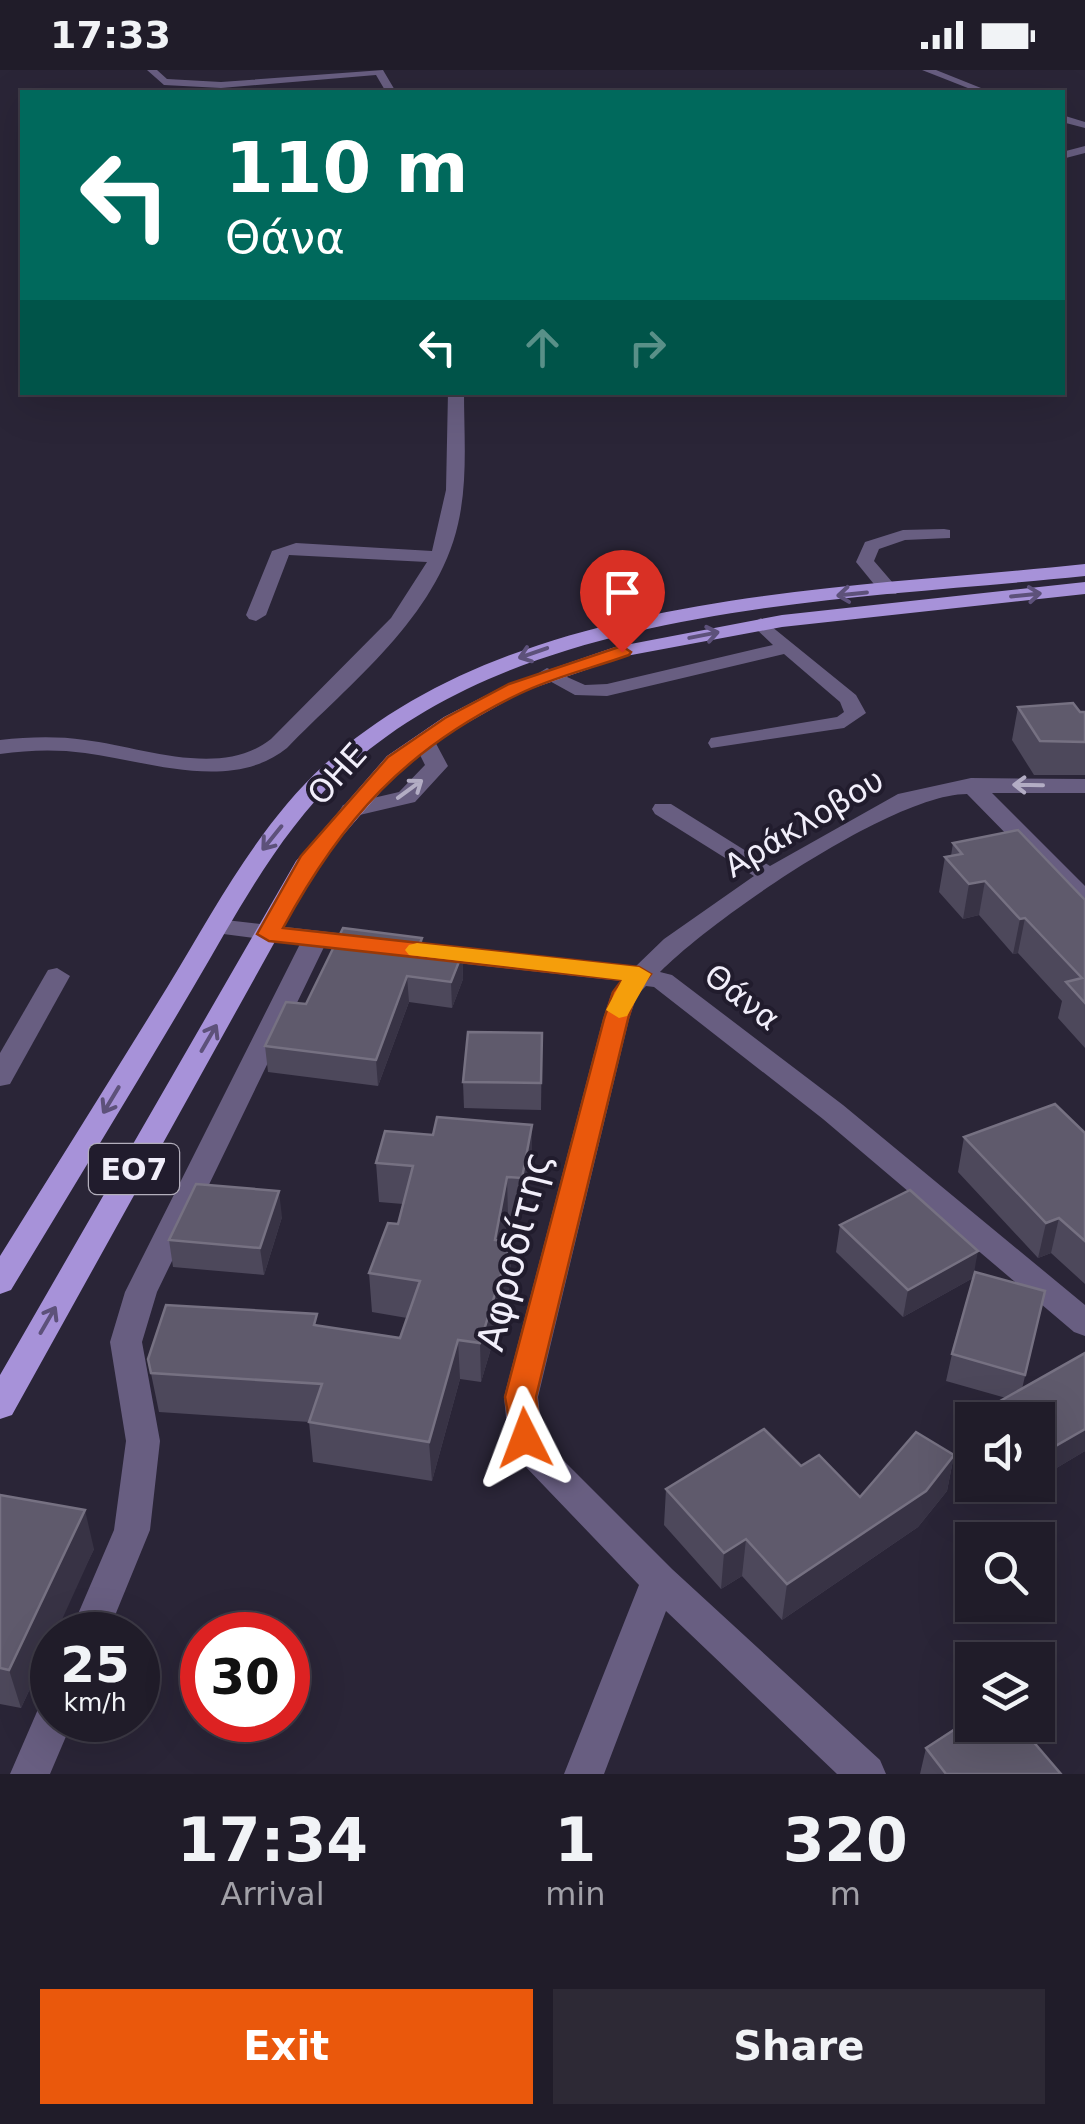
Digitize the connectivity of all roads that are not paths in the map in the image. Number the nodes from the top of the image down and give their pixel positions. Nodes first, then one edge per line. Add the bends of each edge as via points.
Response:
1 (152, 70) edge
2 (927, 70) edge
3 (379, 71) edge
4 (981, 90) edge
5 (1085, 133) edge
6 (1065, 138) dead end
7 (456, 395) edge
8 (944, 534) dead end
9 (438, 558) junction
10 (1085, 570) edge
11 (1085, 588) edge
12 (889, 590) junction
13 (256, 615) dead end
14 (760, 624) junction
15 (789, 647) junction
16 (547, 674) junction
17 (424, 741) junction
18 (719, 743) dead end
19 (0, 747) edge
20 (971, 785) junction
21 (1085, 786) edge
22 (663, 809) dead end
23 (351, 810) junction
24 (770, 876) junction
25 (1085, 900) edge
26 (217, 927) junction
27 (269, 934) junction
28 (316, 939) junction
29 (639, 974) junction
30 (57, 976) dead end
31 (12, 1032) edge
32 (0, 1077) edge
33 (0, 1282) edge
34 (1085, 1323) edge
35 (0, 1405) edge
36 (659, 1582) junction
37 (98, 1612) edge
38 (44, 1742) edge
39 (30, 1774) edge
40 (584, 1774) edge
41 (866, 1774) edge

1 - 3 street via 164,82 200,86
2 - 4 street
5 - 6 street
7 - 9 street via 453,504
8 - 12 street via 903,535 871,546 865,562
9 - 13 street via 281,551
9 - 19 street via 371,654 263,756 212,764 53,744
10 - 12 main road, ΟΗΕ / ΕΟ7
14 -> 11 main road, ΟΗΕ / ΕΟ7
12 -> 26 main road, ΟΗΕ / ΕΟ7 via 600,633 522,656 452,688 386,727 329,773 260,852
14 - 15 street
16 -> 14 main road, ΟΗΕ / ΕΟ7
15 - 16 street via 607,690 582,691
15 - 18 street via 849,699 855,713 844,722
16 - 17 main road, ΟΗΕ / ΕΟ7
17 - 23 main road, ΟΗΕ / ΕΟ7
23 -> 17 street via 407,797 437,766
21 -> 20 street, Αράκλοβου
20 - 24 street, Αράκλοβου via 906,799
20 - 25 street
22 - 24 street
23 - 27 main road, ΟΗΕ / ΕΟ7 via 308,861
24 - 29 street, Αράκλοβου
26 - 27 street, Θάνα
26 -> 33 main road, ΟΗΕ / ΕΟ7
27 - 28 street, Θάνα
35 -> 27 main road, ΟΗΕ / ΕΟ7
28 - 29 street, Θάνα
28 - 37 street via 141,1292 126,1342 143,1441 132,1530
29 - 34 street, Θάνα via 664,982 707,1013
29 - 36 street, Αφροδίτης via 616,1019 521,1408 525,1438 536,1455
30 - 31 street
31 - 32 street
36 - 40 street
36 - 41 street, Αφροδίτης
38 - 39 street

